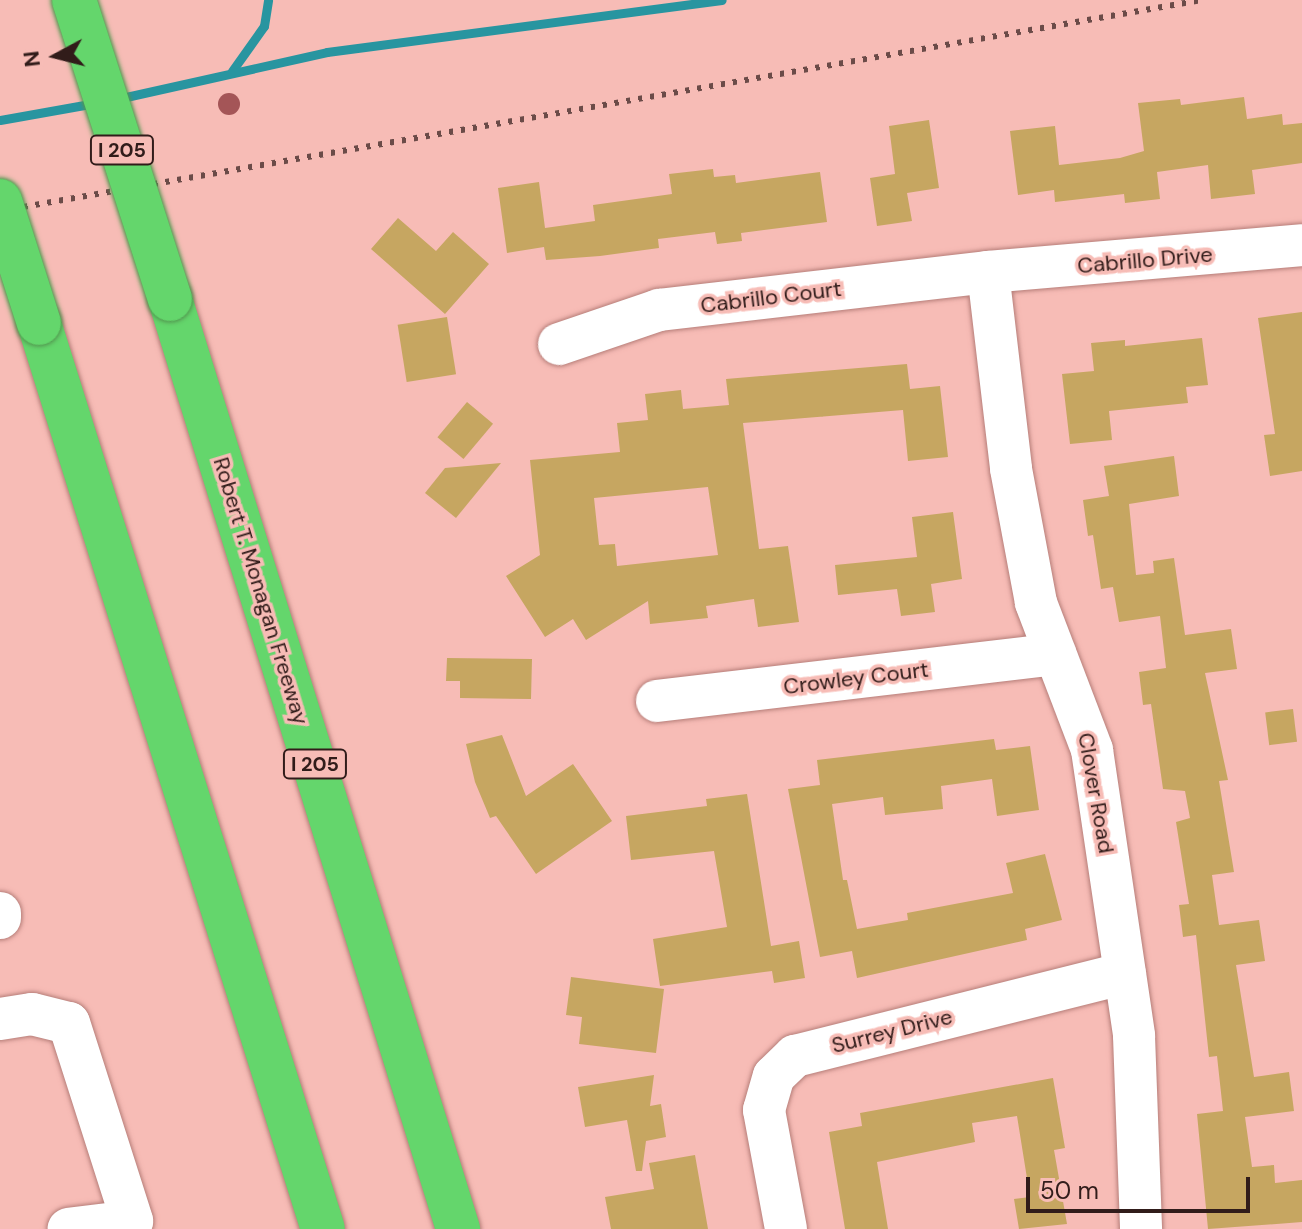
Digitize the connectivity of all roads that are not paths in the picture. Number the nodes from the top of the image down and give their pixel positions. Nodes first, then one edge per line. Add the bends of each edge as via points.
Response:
1 (74, 0) edge
2 (0, 201) edge
3 (1302, 245) edge
4 (988, 272) junction
5 (559, 344) dead end
6 (1055, 654) junction
7 (657, 701) dead end
8 (1125, 973) junction
9 (0, 1019) edge
10 (68, 1229) edge
11 (323, 1229) edge
12 (458, 1229) edge
13 (786, 1229) edge
14 (1141, 1229) edge

1 - 12 highway, Robert T. Monagan Freeway / I 205, bridge
2 - 11 highway, bridge
3 - 4 street, Cabrillo Drive
4 - 5 street, Cabrillo Court via 659,310
4 - 6 street, Clover Road via 1011,469 1036,603
6 - 7 street, Crowley Court
6 - 8 street, Clover Road via 1092,750
8 - 13 street, Surrey Drive via 795,1056 774,1076 764,1110
8 - 14 street, Clover Road via 1134,1036
9 - 10 street via 32,1014 69,1023 132,1221

